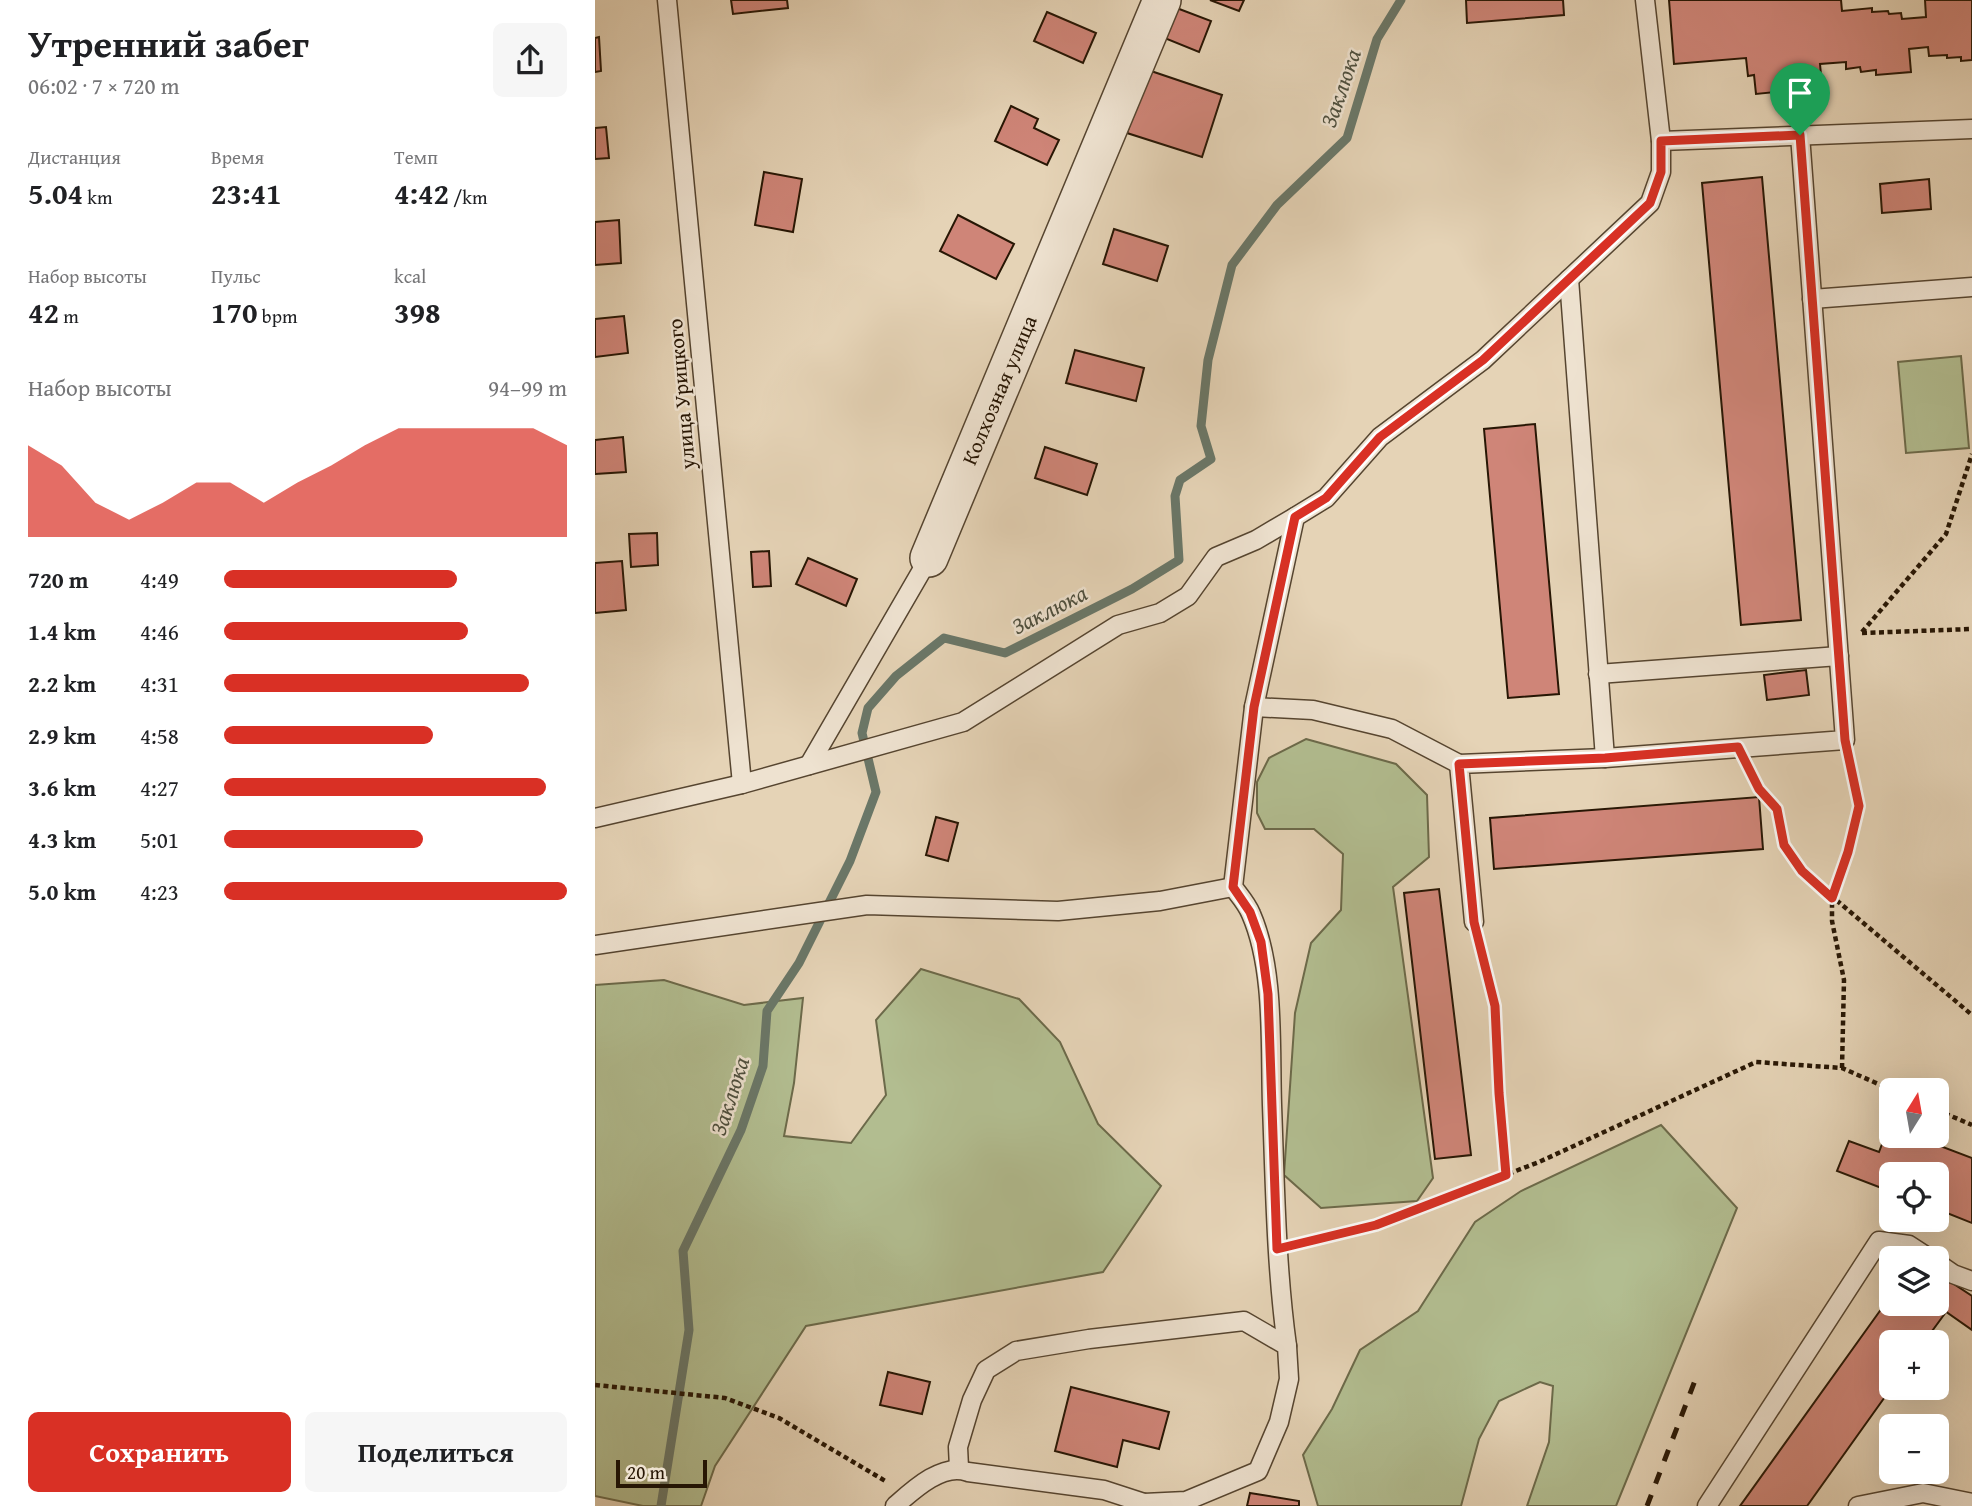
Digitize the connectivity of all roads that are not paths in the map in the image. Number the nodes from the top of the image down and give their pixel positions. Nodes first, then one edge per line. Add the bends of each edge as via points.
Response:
1 (667, 0) edge
2 (1162, 0) edge
3 (1645, 0) edge
4 (1972, 128) edge
5 (1800, 135) junction
6 (1661, 141) junction
7 (1569, 279) junction
8 (1972, 287) edge
9 (1812, 299) junction
10 (1295, 517) junction
11 (929, 558) joint
12 (1839, 656) junction
13 (1598, 674) junction
14 (1254, 707) junction
15 (1605, 758) junction
16 (1459, 764) junction
17 (809, 765) junction
18 (742, 784) junction
19 (595, 818) edge
20 (1233, 887) junction
21 (1474, 922) road end
22 (595, 945) edge
23 (1911, 1246) edge
24 (1949, 1272) edge
25 (1972, 1281) edge
26 (1286, 1346) junction
27 (959, 1468) junction
28 (902, 1501) edge
29 (1972, 1503) edge
30 (1144, 1505) edge
31 (1707, 1506) edge
32 (1858, 1506) edge

1 - 18 lane, улица Урицкого
2 - 11 street, Колхозная улица
3 - 6 lane
4 - 5 lane
5 - 6 lane
5 - 9 lane
6 - 7 lane via 1661,172 1650,203
7 - 10 lane via 1483,360 1380,437 1326,498
7 - 13 lane
8 - 9 lane
9 - 12 lane
10 - 14 lane
10 - 17 lane via 1216,557 1188,596 1160,613 1118,625 963,722
11 - 17 lane, Колхозная улица
12 - 13 lane
12 - 15 lane via 1845,740
13 - 15 lane
14 - 16 lane via 1313,710 1392,729
14 - 20 lane
15 - 16 lane
16 - 21 lane
17 - 18 lane
18 - 19 lane
20 - 22 lane via 1160,901 1058,911 867,905
20 - 26 lane via 1250,912 1261,942 1268,994 1277,1249
23 - 31 lane via 1879,1241
24 - 25 lane
26 - 27 lane via 1244,1321 1016,1351 986,1370 958,1447
26 - 30 lane via 1289,1379 1279,1422 1258,1471 1186,1501
27 - 28 lane via 939,1473
27 - 30 lane via 1104,1490
29 - 32 lane via 1923,1493

